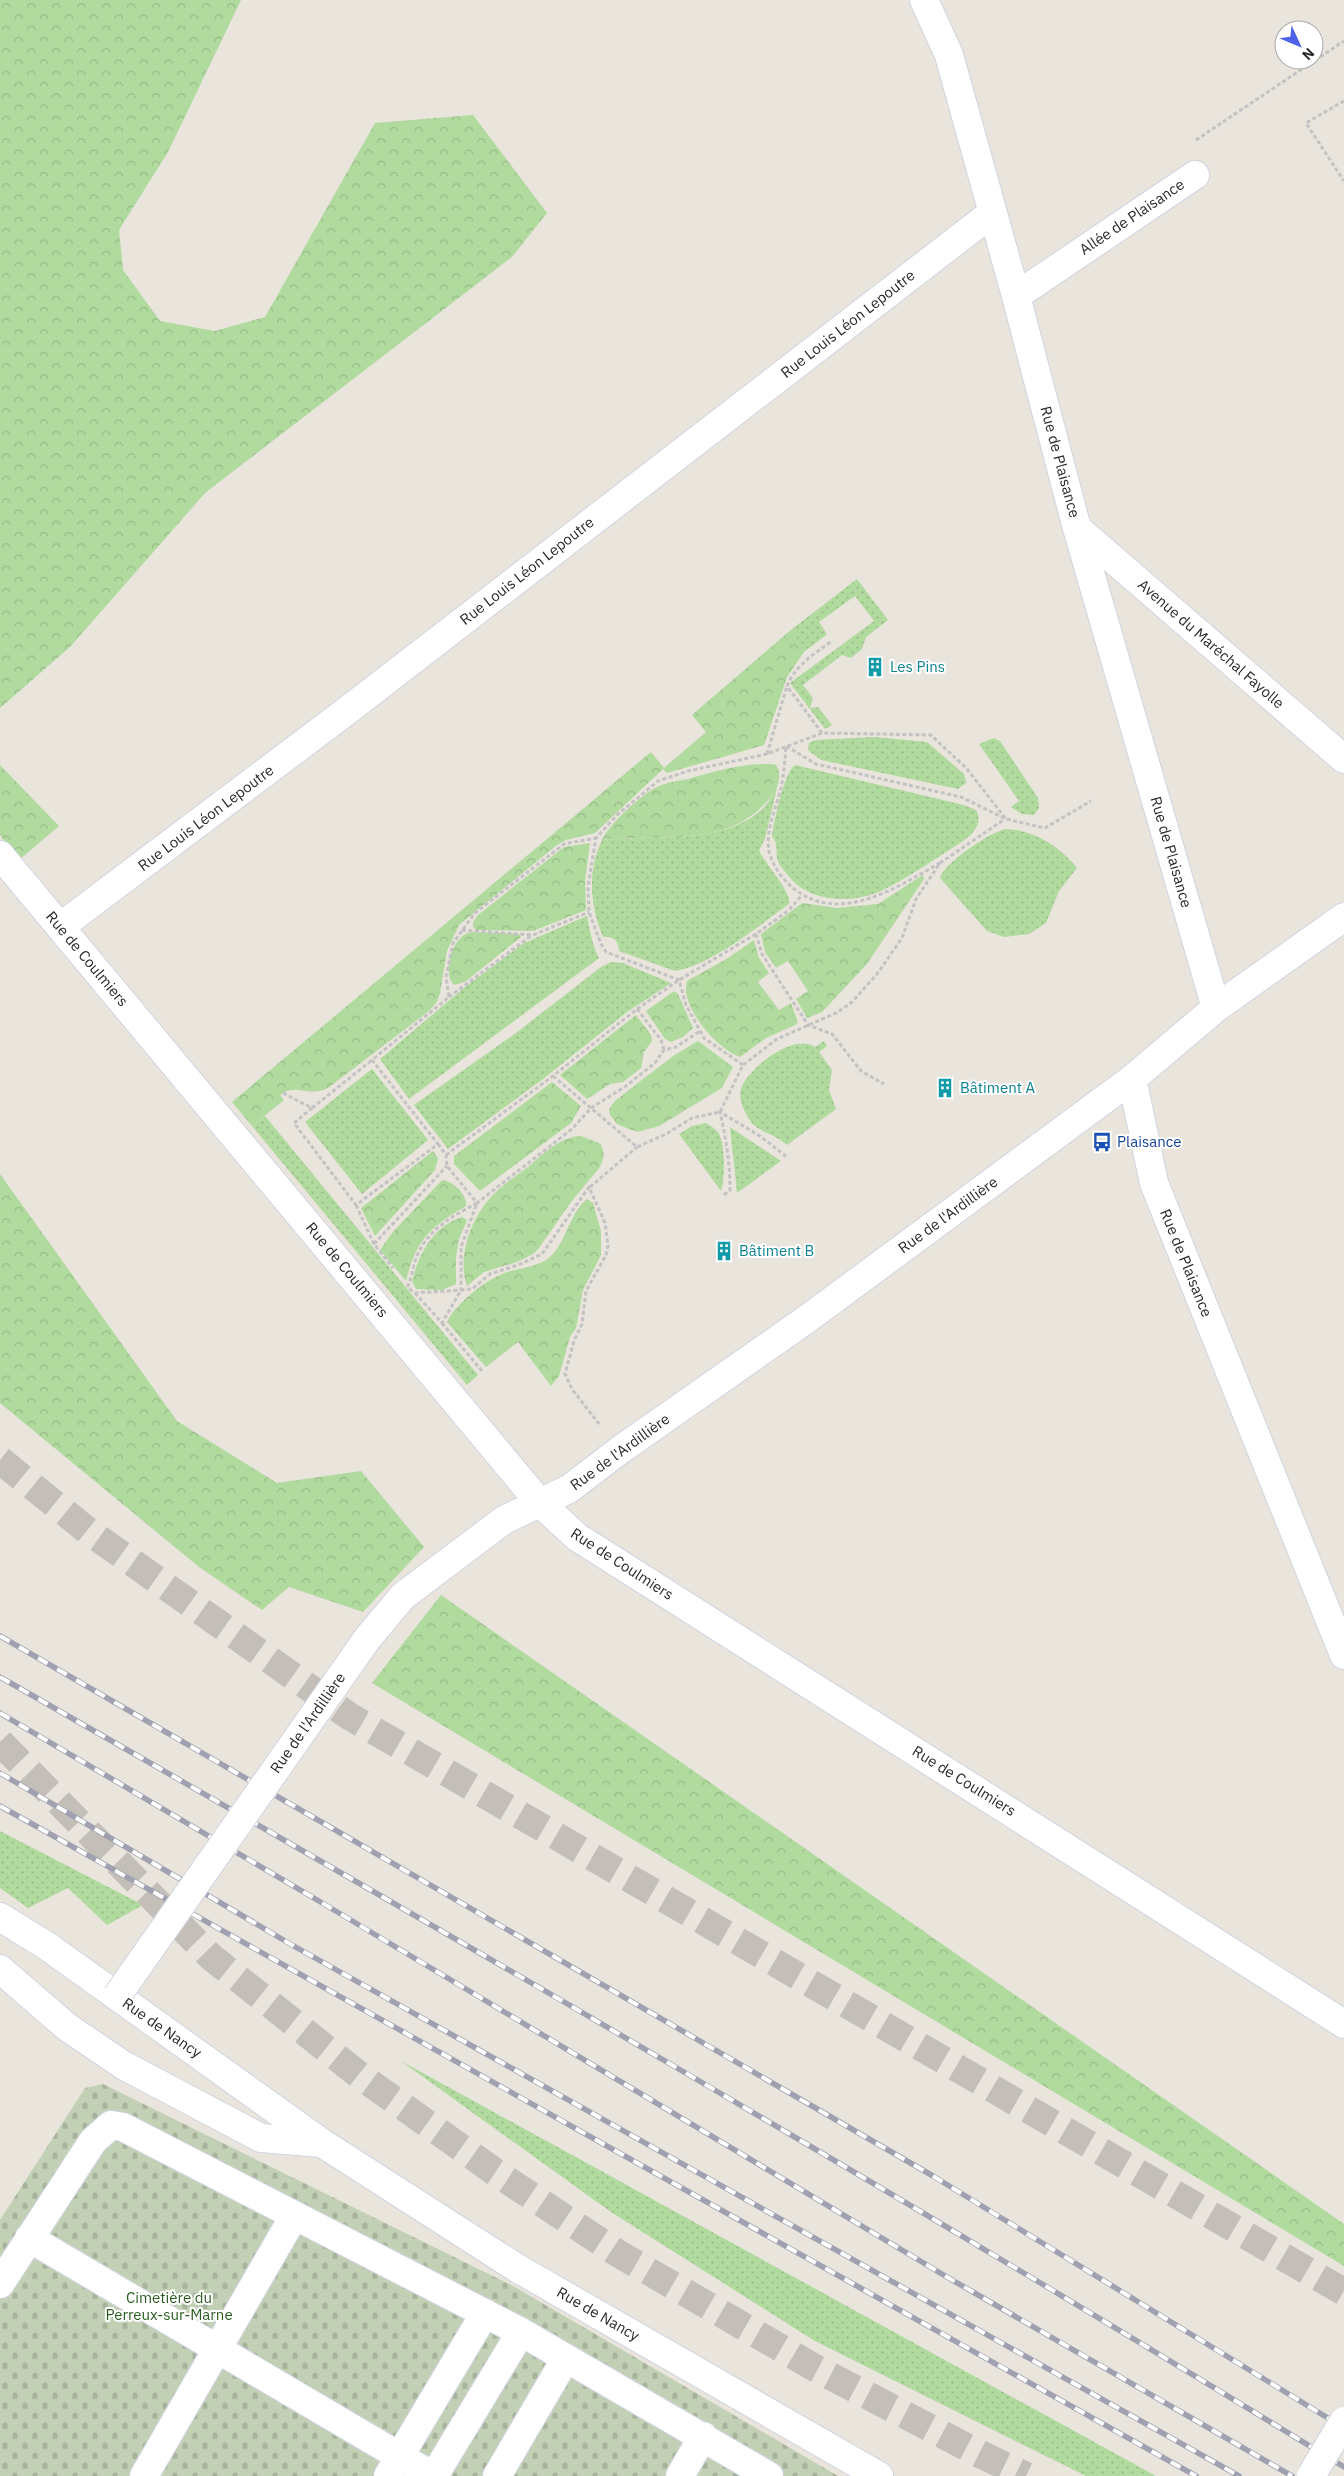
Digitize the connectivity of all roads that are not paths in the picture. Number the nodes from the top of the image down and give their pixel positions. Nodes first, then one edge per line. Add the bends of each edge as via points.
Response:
1 (924, 0) edge
2 (1195, 175) road end
3 (992, 213) junction
4 (1016, 296) junction
5 (1078, 529) junction
6 (1344, 758) edge
7 (0, 855) edge
8 (1344, 917) edge
9 (60, 927) junction
10 (1216, 1008) junction
11 (1132, 1079) junction
12 (540, 1502) junction
13 (1344, 1655) edge
14 (0, 1917) edge
15 (0, 1970) edge
16 (117, 1996) junction
17 (1344, 2024) edge
18 (322, 2142) junction
19 (294, 2216) junction
20 (29, 2238) junction
21 (0, 2284) edge
22 (485, 2313) junction
23 (521, 2332) junction
24 (218, 2350) junction
25 (566, 2358) junction
26 (1344, 2421) edge
27 (703, 2436) junction
28 (394, 2466) edge
29 (144, 2476) edge
30 (434, 2476) edge
31 (497, 2476) edge
32 (680, 2476) edge
33 (770, 2476) edge
34 (879, 2476) edge
35 (1311, 2476) edge

1 - 3 street, Rue de Plaisance via 949,55
2 - 4 street, Allée de Plaisance
3 - 4 street, Rue de Plaisance
3 - 9 street, Rue Louis Léon Lepoutre via 344,714
4 - 5 street, Rue de Plaisance
5 - 6 street, Avenue du Maréchal Fayolle
5 - 10 street, Rue de Plaisance
7 - 9 street, Rue de Coulmiers
8 - 10 street
9 - 12 street, Rue de Coulmiers
10 - 11 street
11 - 12 street, Rue de l'Ardillière via 807,1319 569,1489
11 - 13 street, Rue de Plaisance via 1154,1183
12 - 16 street, Rue de l'Ardillière, bridge via 504,1520 403,1596 367,1639
12 - 17 street, Rue de Coulmiers via 577,1537
14 - 16 street, Rue de Nancy
15 - 18 street, Rue de Nancy via 67,2027 123,2065 261,2138
16 - 18 street, Rue de Nancy
18 - 34 street, Rue de Nancy via 517,2268
19 - 20 street via 123,2127 111,2125 93,2141
19 - 22 street
19 - 24 street
20 - 21 street
20 - 24 street
22 - 23 street
22 - 28 street
23 - 25 street
23 - 30 street
24 - 28 street
24 - 29 street
25 - 27 street
25 - 31 street
26 - 35 street, bridge
27 - 32 street
27 - 33 street
28 - 30 street

